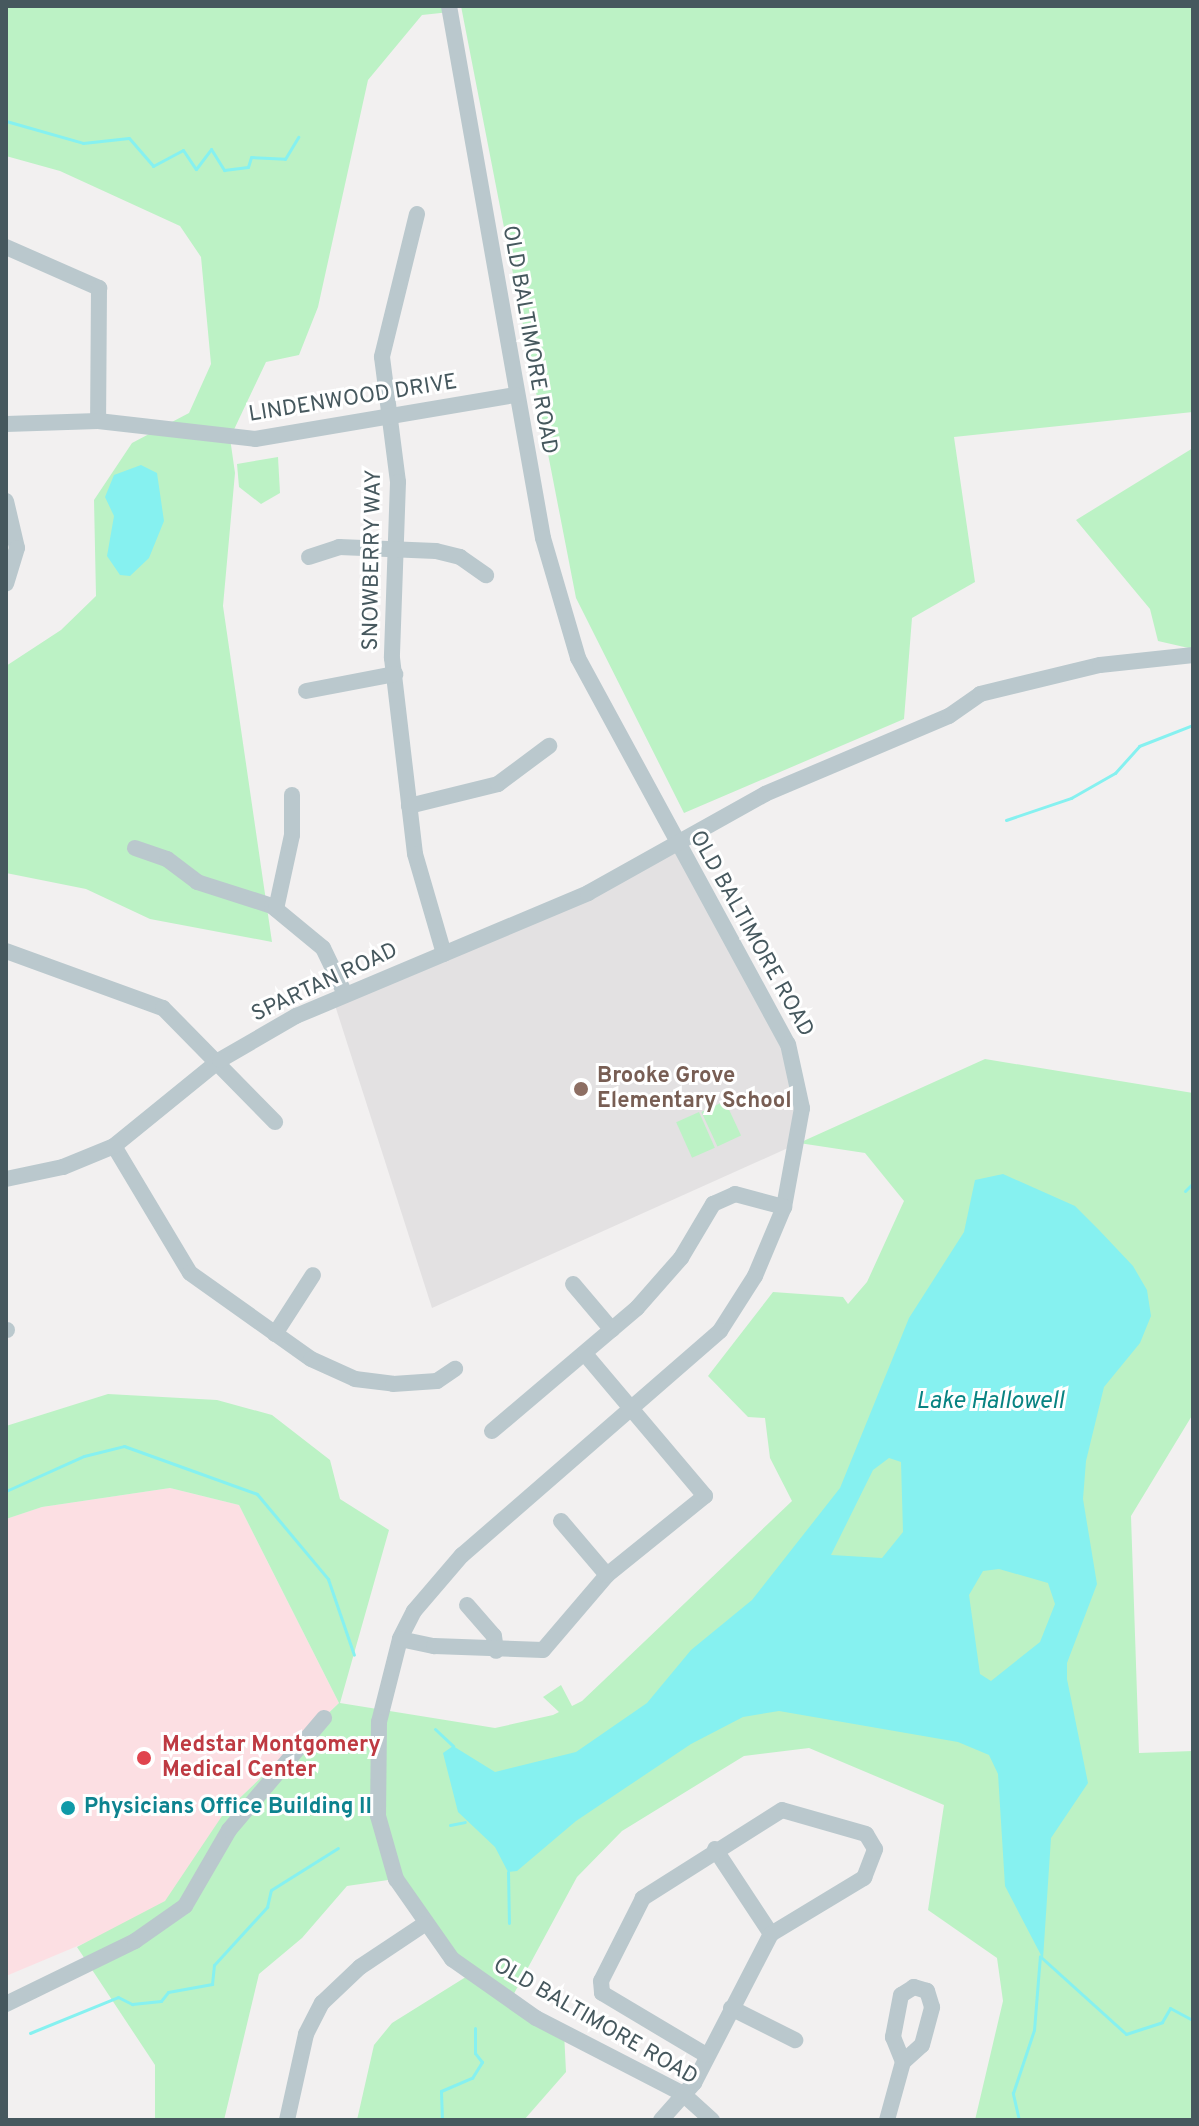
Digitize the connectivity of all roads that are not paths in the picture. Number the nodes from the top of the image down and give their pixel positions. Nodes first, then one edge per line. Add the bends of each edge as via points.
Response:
1 (449, 6) edge
2 (417, 214) dead end
3 (6, 247) edge
4 (515, 395) junction
5 (390, 418) junction
6 (98, 421) junction
7 (6, 424) edge
8 (6, 501) edge
9 (394, 550) junction
10 (309, 557) dead end
11 (486, 575) dead end
12 (6, 583) edge
13 (1193, 655) edge
14 (395, 674) junction
15 (306, 691) dead end
16 (549, 746) dead end
17 (292, 795) dead end
18 (409, 806) junction
19 (677, 843) junction
20 (135, 848) dead end
21 (276, 909) junction
22 (6, 951) edge
23 (444, 954) junction
24 (345, 994) junction
25 (220, 1060) junction
26 (275, 1122) dead end
27 (114, 1146) junction
28 (6, 1179) edge
29 (784, 1207) junction
30 (313, 1275) dead end
31 (573, 1284) dead end
32 (612, 1330) junction
33 (275, 1334) junction
34 (585, 1354) junction
35 (455, 1369) dead end
36 (633, 1409) junction
37 (492, 1431) dead end
38 (561, 1521) dead end
39 (607, 1575) junction
40 (467, 1605) dead end
41 (400, 1639) junction
42 (496, 1651) junction
43 (324, 1718) dead end
44 (715, 1849) junction
45 (423, 1925) junction
46 (771, 1934) junction
47 (6, 2004) edge
48 (731, 2008) junction
49 (795, 2040) dead end
50 (706, 2055) junction
51 (903, 2062) dead end
52 (683, 2094) junction
53 (287, 2120) edge
54 (661, 2120) edge
55 (712, 2120) edge
56 (887, 2120) edge

1 - 4 street, OLD BALTIMORE ROAD
2 - 5 street, SNOWBERRY WAY via 414,246 385,337
3 - 6 street via 99,288
4 - 5 street, LINDENWOOD DRIVE
4 - 19 street, OLD BALTIMORE ROAD via 543,538 578,658
5 - 6 street, LINDENWOOD DRIVE via 255,439
5 - 9 street, SNOWBERRY WAY via 398,482
6 - 7 street, LINDENWOOD DRIVE
8 - 12 street via 17,548
9 - 10 street via 339,547
9 - 11 street via 460,557
9 - 14 street, SNOWBERRY WAY
13 - 19 street, SPARTAN ROAD via 1100,665 980,694 949,716 765,794
14 - 15 street
14 - 18 street, SNOWBERRY WAY
16 - 18 street via 498,784
17 - 21 street via 292,835
18 - 23 street, SNOWBERRY WAY via 422,893
19 - 23 street, SPARTAN ROAD via 588,893
19 - 29 street, OLD BALTIMORE ROAD via 799,1074 798,1149
20 - 21 street via 167,859 197,882
21 - 24 street via 323,948
22 - 25 street via 163,1008
23 - 24 street, SPARTAN ROAD
24 - 25 street, SPARTAN ROAD
25 - 26 street
25 - 27 street, SPARTAN ROAD
27 - 28 street, SPARTAN ROAD via 63,1167
27 - 33 street via 190,1273
29 - 32 street via 756,1197 723,1196 663,1279
29 - 36 street, OLD BALTIMORE ROAD via 755,1276 720,1331
30 - 33 street
31 - 32 street
32 - 34 street
33 - 35 street via 332,1370 373,1383 437,1381
34 - 36 street
34 - 37 street
36 - 39 street via 705,1496
36 - 41 street, OLD BALTIMORE ROAD via 444,1573
38 - 39 street
39 - 42 street via 543,1650
40 - 42 street via 494,1636
41 - 42 street
41 - 45 street, OLD BALTIMORE ROAD via 379,1722 378,1816 396,1879
43 - 47 street via 229,1830 185,1906 135,1941
44 - 46 street
44 - 46 street via 789,1809 873,1842 864,1878
44 - 50 street via 643,1898 601,1981 607,2000
45 - 52 street, OLD BALTIMORE ROAD via 470,1975 536,2018
45 - 53 street via 360,1967 322,2003 306,2034
46 - 48 street
48 - 49 street
48 - 50 street
50 - 52 street
51 - 56 street
52 - 54 street
52 - 55 street, OLD BALTIMORE ROAD

